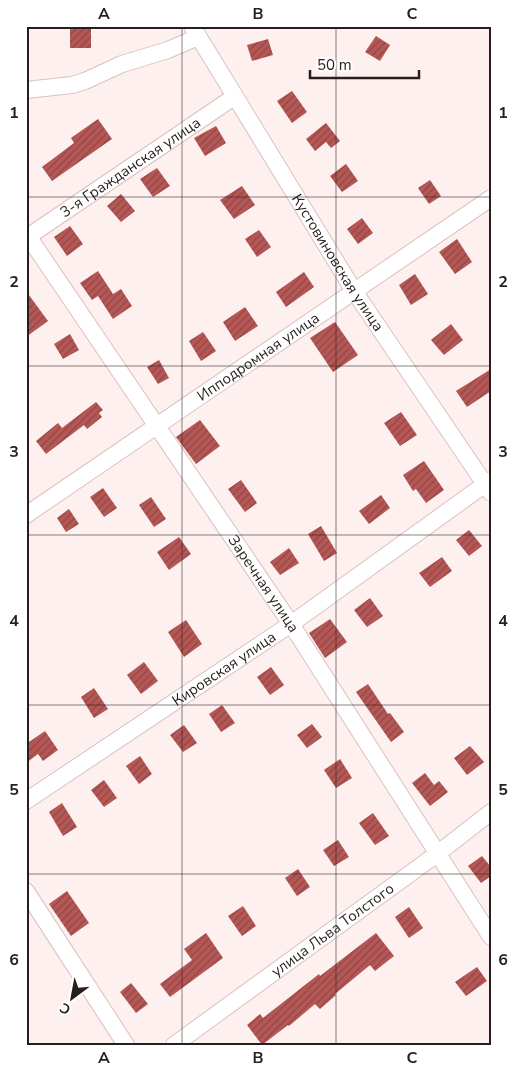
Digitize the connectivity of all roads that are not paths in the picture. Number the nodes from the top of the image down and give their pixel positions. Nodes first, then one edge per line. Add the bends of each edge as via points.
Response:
1 (195, 32) edge
2 (26, 90) edge
3 (234, 97) junction
4 (491, 198) edge
5 (27, 237) edge
6 (354, 291) junction
7 (156, 428) junction
8 (489, 486) edge
9 (26, 515) edge
10 (291, 624) junction
11 (26, 801) edge
12 (491, 812) edge
13 (437, 854) junction
14 (26, 890) edge
15 (491, 937) edge
16 (126, 1045) edge
17 (174, 1045) edge

1 - 2 street via 168,50 122,64 85,81
1 - 3 street, Кустовиновская улица
3 - 5 street, 3-я Гражданская улица
3 - 6 street, Кустовиновская улица
4 - 6 street, Ипподромная улица
5 - 7 street, Заречная улица
6 - 7 street, Ипподромная улица
6 - 8 street, Кустовиновская улица
7 - 9 street, Ипподромная улица
7 - 10 street, Заречная улица
8 - 10 street, Кировская улица
10 - 11 street, Кировская улица
10 - 13 street, Заречная улица
12 - 13 street, улица Льва Толстого
13 - 15 street, Заречная улица
13 - 17 street, улица Льва Толстого
14 - 16 street

